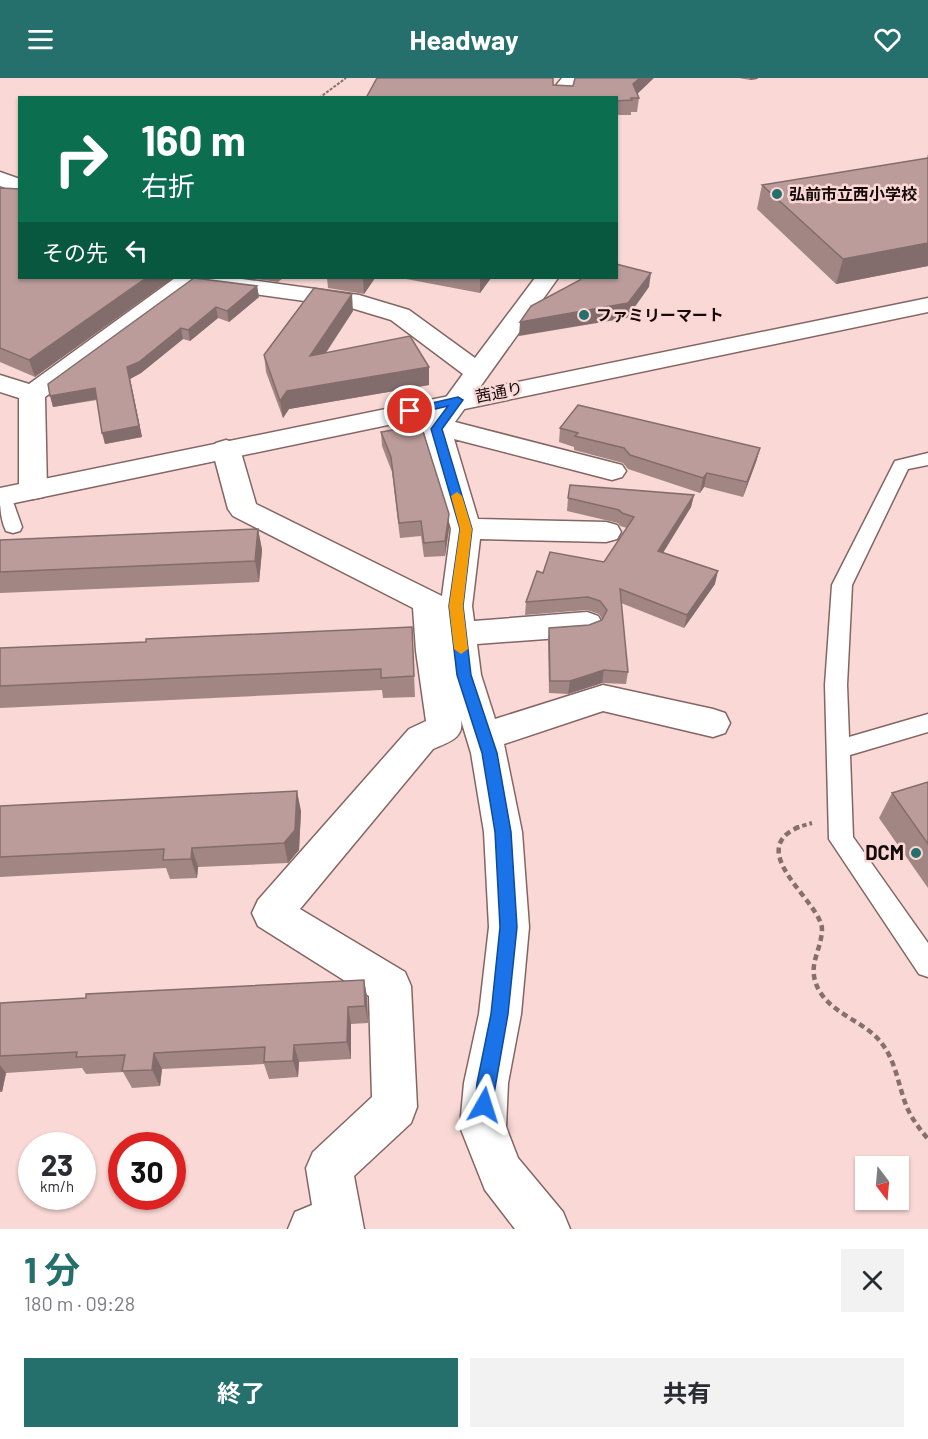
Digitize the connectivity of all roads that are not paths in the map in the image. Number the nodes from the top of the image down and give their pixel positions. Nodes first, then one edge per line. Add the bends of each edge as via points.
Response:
1 (571, 78) edge
2 (563, 96) edge
3 (188, 279) edge
4 (196, 279) edge
5 (545, 279) edge
6 (928, 306) edge
7 (0, 383) edge
8 (32, 394) junction
9 (457, 401) junction
10 (226, 449) junction
11 (928, 459) edge
12 (612, 471) dead end
13 (33, 490) junction
14 (1, 496) edge
15 (14, 526) dead end
16 (466, 529) junction
17 (606, 532) dead end
18 (588, 624) edge
19 (459, 634) junction
20 (713, 723) dead end
21 (928, 723) edge
22 (484, 735) junction
23 (838, 749) junction
24 (928, 965) edge
25 (331, 1228) edge
26 (546, 1229) edge

1 - 2 street via 563,88
3 - 8 street
4 - 9 street via 351,300 400,315
5 - 9 street
6 - 9 street, 茜通り
7 - 8 street
8 - 13 street
9 - 10 street, 茜通り
9 - 12 street via 458,431
9 - 16 street
10 - 13 street, 茜通り
10 - 25 street via 243,509 429,602 432,651 445,728 421,739 272,913 390,986 395,1107 329,1168
11 - 23 lane via 902,465 842,585 836,686
13 - 14 street, 茜通り
14 - 15 lane
16 - 17 street
16 - 19 street via 456,606
18 - 19 street
19 - 22 street via 464,675
20 - 22 street via 603,698
21 - 23 lane
22 - 26 street via 503,832 509,927 483,1127 501,1174
23 - 24 lane via 841,839

